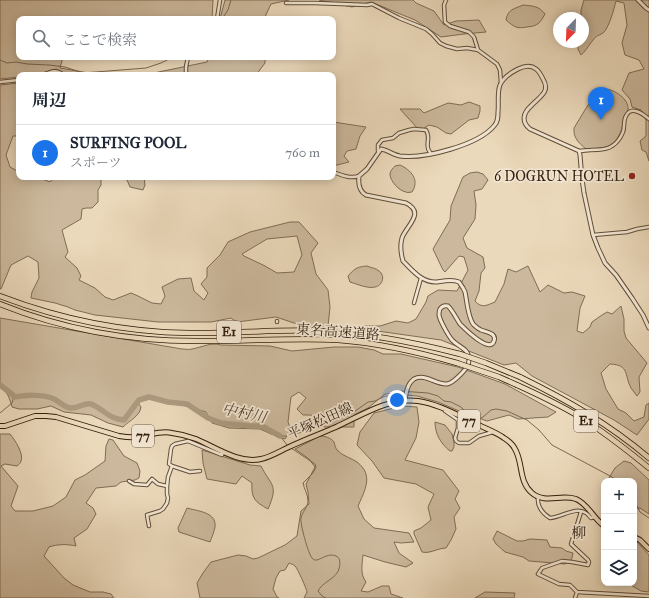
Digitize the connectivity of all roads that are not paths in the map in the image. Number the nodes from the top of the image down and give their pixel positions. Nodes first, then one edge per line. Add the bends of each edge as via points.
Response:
1 (220, 0) edge
2 (446, 0) edge
3 (638, 0) edge
4 (286, 4) dead end
5 (649, 10) edge
6 (217, 16) edge
7 (478, 50) junction
8 (187, 60) edge
9 (50, 72) edge
10 (60, 72) edge
11 (186, 72) edge
12 (16, 80) edge
13 (0, 82) edge
14 (501, 84) junction
15 (649, 119) edge
16 (579, 151) junction
17 (378, 152) junction
18 (431, 155) junction
19 (336, 173) edge
20 (358, 176) junction
21 (649, 227) edge
22 (593, 235) junction
23 (421, 278) junction
24 (0, 296) edge
25 (414, 303) dead end
26 (0, 304) edge
27 (649, 328) edge
28 (405, 400) junction
29 (435, 406) junction
30 (0, 426) edge
31 (493, 432) junction
32 (224, 452) junction
33 (649, 458) edge
34 (172, 466) junction
35 (649, 468) edge
36 (200, 471) dead end
37 (129, 482) dead end
38 (167, 486) junction
39 (538, 497) junction
40 (581, 512) junction
41 (594, 516) junction
42 (601, 523) edge
43 (148, 526) dead end
44 (637, 538) edge
45 (649, 549) edge
46 (577, 592) junction
47 (649, 596) edge
48 (574, 598) edge

1 - 6 street
2 - 7 street via 445,22 469,32 474,37
3 - 5 street
4 - 7 street via 372,4 426,29 446,46
7 - 14 street via 497,64
8 - 11 street
9 - 10 street
12 - 13 street
14 - 16 street via 510,74 522,67 536,69 545,82 545,90 528,109 524,117 526,124 530,129
14 - 18 street via 498,118 494,127 467,143
15 - 16 street via 640,112 630,112 626,116 622,134 613,146 603,150
16 - 22 street
17 - 18 street via 382,149 403,156
17 - 18 street via 378,145 382,140 414,129 427,131
17 - 20 street via 367,169
19 - 20 street via 350,177
20 - 23 street via 359,187 366,195 406,203 413,208 414,218 402,238 402,256 403,261
21 - 22 street
22 - 27 street via 605,263 619,279
23 - 25 street
23 - 28 street via 432,282 459,282 465,292 472,323 493,335 494,340 489,345 484,343 465,330 448,306 442,307 439,315 452,340 468,353 468,364 450,383 417,378 409,384
24 - 33 highway, 東名高速道路 / E1, bridge via 62,315 128,328 189,333 341,332 398,340 460,354 520,378 585,411
26 - 35 highway, 東名高速道路 / E1, bridge via 60,324 127,337 196,341 338,340 394,347 428,355 499,377 543,397 581,418
28 - 29 main road, 平塚松田線 / 77
28 - 32 main road, 平塚松田線 / 77 via 375,408 267,457 242,459
29 - 31 main road, 平塚松田線 / 77
29 - 31 street via 458,420 455,438 459,443 469,443 479,436
30 - 32 main road, 平塚松田線 / 77 via 35,416 56,417 129,438 170,432 193,438
31 - 39 main road, 平塚松田線 / 77 via 513,446 524,482 528,490
32 - 34 street via 222,455 188,441 175,444 171,449 169,464
34 - 36 street via 190,472
34 - 38 street
37 - 38 street via 147,485 152,479
38 - 43 street via 167,504 160,511 147,515
39 - 40 street via 539,507 550,518 574,511
39 - 41 main road via 575,499
40 - 41 street via 591,518
40 - 46 street via 571,544 588,560 588,565 562,561 542,568 538,574 559,584 570,585
41 - 42 main road
44 - 45 main road
46 - 47 street
46 - 48 street

